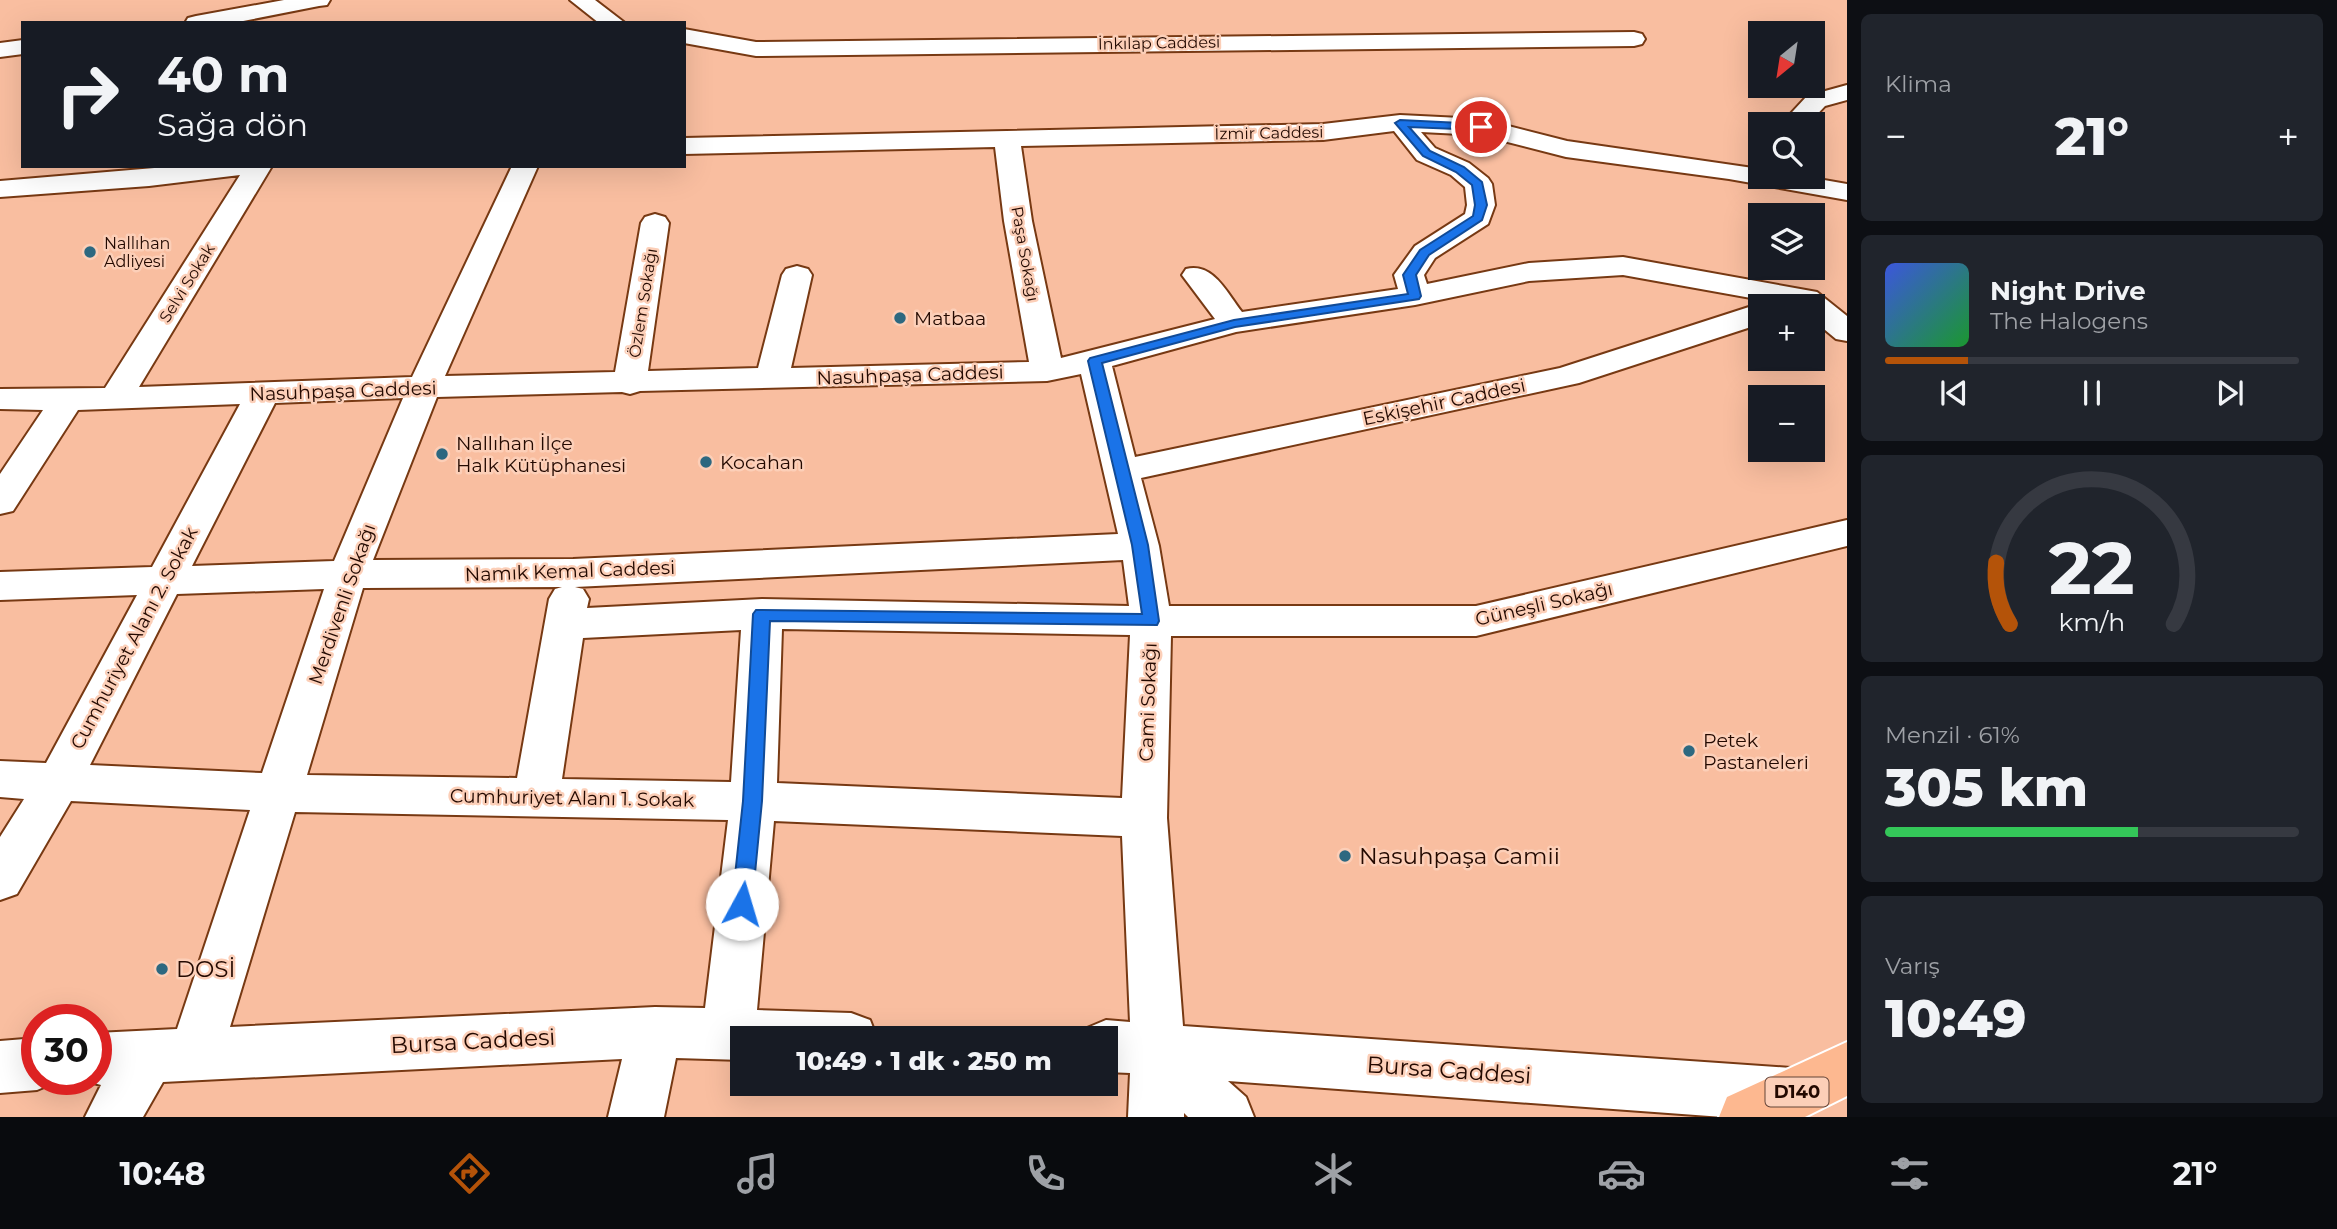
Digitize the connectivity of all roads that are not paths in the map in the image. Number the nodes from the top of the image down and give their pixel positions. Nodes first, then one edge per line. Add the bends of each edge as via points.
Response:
1 (319, 0) edge
2 (580, 0) edge
3 (207, 21) edge
4 (611, 21) edge
5 (686, 36) edge
6 (1634, 38) dead end
7 (21, 47) edge
8 (756, 49) junction
9 (0, 50) edge
10 (686, 50) edge
11 (1847, 92) edge
12 (1805, 112) edge
13 (1400, 123) junction
14 (1007, 137) junction
15 (686, 146) edge
16 (1748, 158) edge
17 (35, 168) edge
18 (229, 168) edge
19 (258, 168) edge
20 (523, 168) edge
21 (1729, 171) junction
22 (0, 188) edge
23 (1847, 192) edge
24 (655, 223) dead end
25 (797, 275) dead end
26 (1197, 275) dead end
27 (1754, 294) edge
28 (1415, 296) junction
29 (1847, 297) edge
30 (1825, 300) edge
31 (1748, 318) edge
32 (1825, 319) edge
33 (1234, 323) junction
34 (1847, 332) edge
35 (1094, 361) junction
36 (1047, 371) junction
37 (772, 379) junction
38 (630, 384) junction
39 (424, 387) junction
40 (262, 395) junction
41 (3, 397) edge
42 (116, 399) junction
43 (67, 400) junction
44 (1122, 471) junction
45 (0, 502) edge
46 (1847, 533) edge
47 (1140, 545) junction
48 (573, 573) junction
49 (348, 574) junction
50 (163, 582) junction
51 (0, 586) edge
52 (762, 614) junction
53 (1151, 621) junction
54 (565, 624) junction
55 (0, 779) edge
56 (59, 781) junction
57 (281, 793) junction
58 (536, 798) junction
59 (753, 801) junction
60 (1144, 818) junction
61 (0, 879) edge
62 (655, 1032) junction
63 (728, 1034) joint
64 (1118, 1046) edge
65 (1158, 1048) junction
66 (172, 1055) junction
67 (112, 1058) edge
68 (21, 1065) edge
69 (0, 1067) edge
70 (1847, 1068) edge
71 (1769, 1106) edge
72 (113, 1117) edge
73 (636, 1117) edge
74 (1156, 1117) edge
75 (1226, 1117) edge

1 - 3 street
2 - 4 street
5 - 8 street, İnkılap Caddesi
6 - 8 street, İnkılap Caddesi
7 - 9 street
8 - 10 street
11 - 12 street via 1816,101
13 - 14 street, İzmir Caddesi via 1323,132
13 - 21 street, İzmir Caddesi via 1481,127 1566,149
13 - 28 street via 1426,154 1460,169 1478,184 1481,205 1478,218 1425,252 1409,275
14 - 15 street, İzmir Caddesi
14 - 36 street, Paşa Sokağı
16 - 21 street
17 - 22 street
18 - 22 street
19 - 42 street, Selvi Sokak
20 - 39 street, Merdivenli Sokağı
21 - 23 street, İzmir Caddesi
24 - 38 street, Özlem Sokağı
25 - 37 street
26 - 33 street
27 - 28 street, Nasuhpaşa Caddesi via 1623,266 1529,272
28 - 33 street, Nasuhpaşa Caddesi
29 - 30 street
31 - 44 street, Eskişehir Caddesi via 1567,376
32 - 34 street
33 - 35 street, Nasuhpaşa Caddesi
35 - 36 street, Nasuhpaşa Caddesi
35 - 44 street, Cami Sokağı
36 - 37 street, Nasuhpaşa Caddesi
37 - 38 street, Nasuhpaşa Caddesi
38 - 39 street, Nasuhpaşa Caddesi
39 - 40 street, Nasuhpaşa Caddesi
39 - 49 street, Merdivenli Sokağı
40 - 42 street, Nasuhpaşa Caddesi
40 - 50 street, Cumhuriyet Alanı 2. Sokak
41 - 43 street, Nasuhpaşa Caddesi
42 - 43 street, Nasuhpaşa Caddesi
43 - 45 street
44 - 47 street, Cami Sokağı
46 - 53 street, Güneşli Sokağı via 1476,621
47 - 48 street, Namık Kemal Caddesi
47 - 53 street, Cami Sokağı
48 - 49 street, Namık Kemal Caddesi
48 - 54 street
49 - 50 street, Namık Kemal Caddesi
49 - 57 street, Merdivenli Sokağı
50 - 51 street, Namık Kemal Caddesi
50 - 56 street, Cumhuriyet Alanı 2. Sokak
52 - 53 street, Güneşli Sokağı
52 - 54 street, Güneşli Sokağı
52 - 59 street
53 - 60 street, Cami Sokağı
54 - 58 street
55 - 56 street, Cumhuriyet Alanı 1. Sokak
56 - 57 street, Cumhuriyet Alanı 1. Sokak
56 - 61 street, Cumhuriyet Alanı 2. Sokak
57 - 58 street, Cumhuriyet Alanı 1. Sokak
57 - 66 street, Merdivenli Sokağı
58 - 59 street, Cumhuriyet Alanı 1. Sokak
59 - 60 street, Cumhuriyet Alanı 1. Sokak
59 - 63 street
60 - 65 street, Cami Sokağı
62 - 63 street, Bursa Caddesi
62 - 66 street, Bursa Caddesi
62 - 73 street
64 - 65 street, Bursa Caddesi
65 - 71 street, Bursa Caddesi
65 - 74 street, Cami Sokağı
65 - 75 street
66 - 67 street, Bursa Caddesi
66 - 72 street, Merdivenli Sokağı
68 - 69 street
70 - 71 main road, D140

